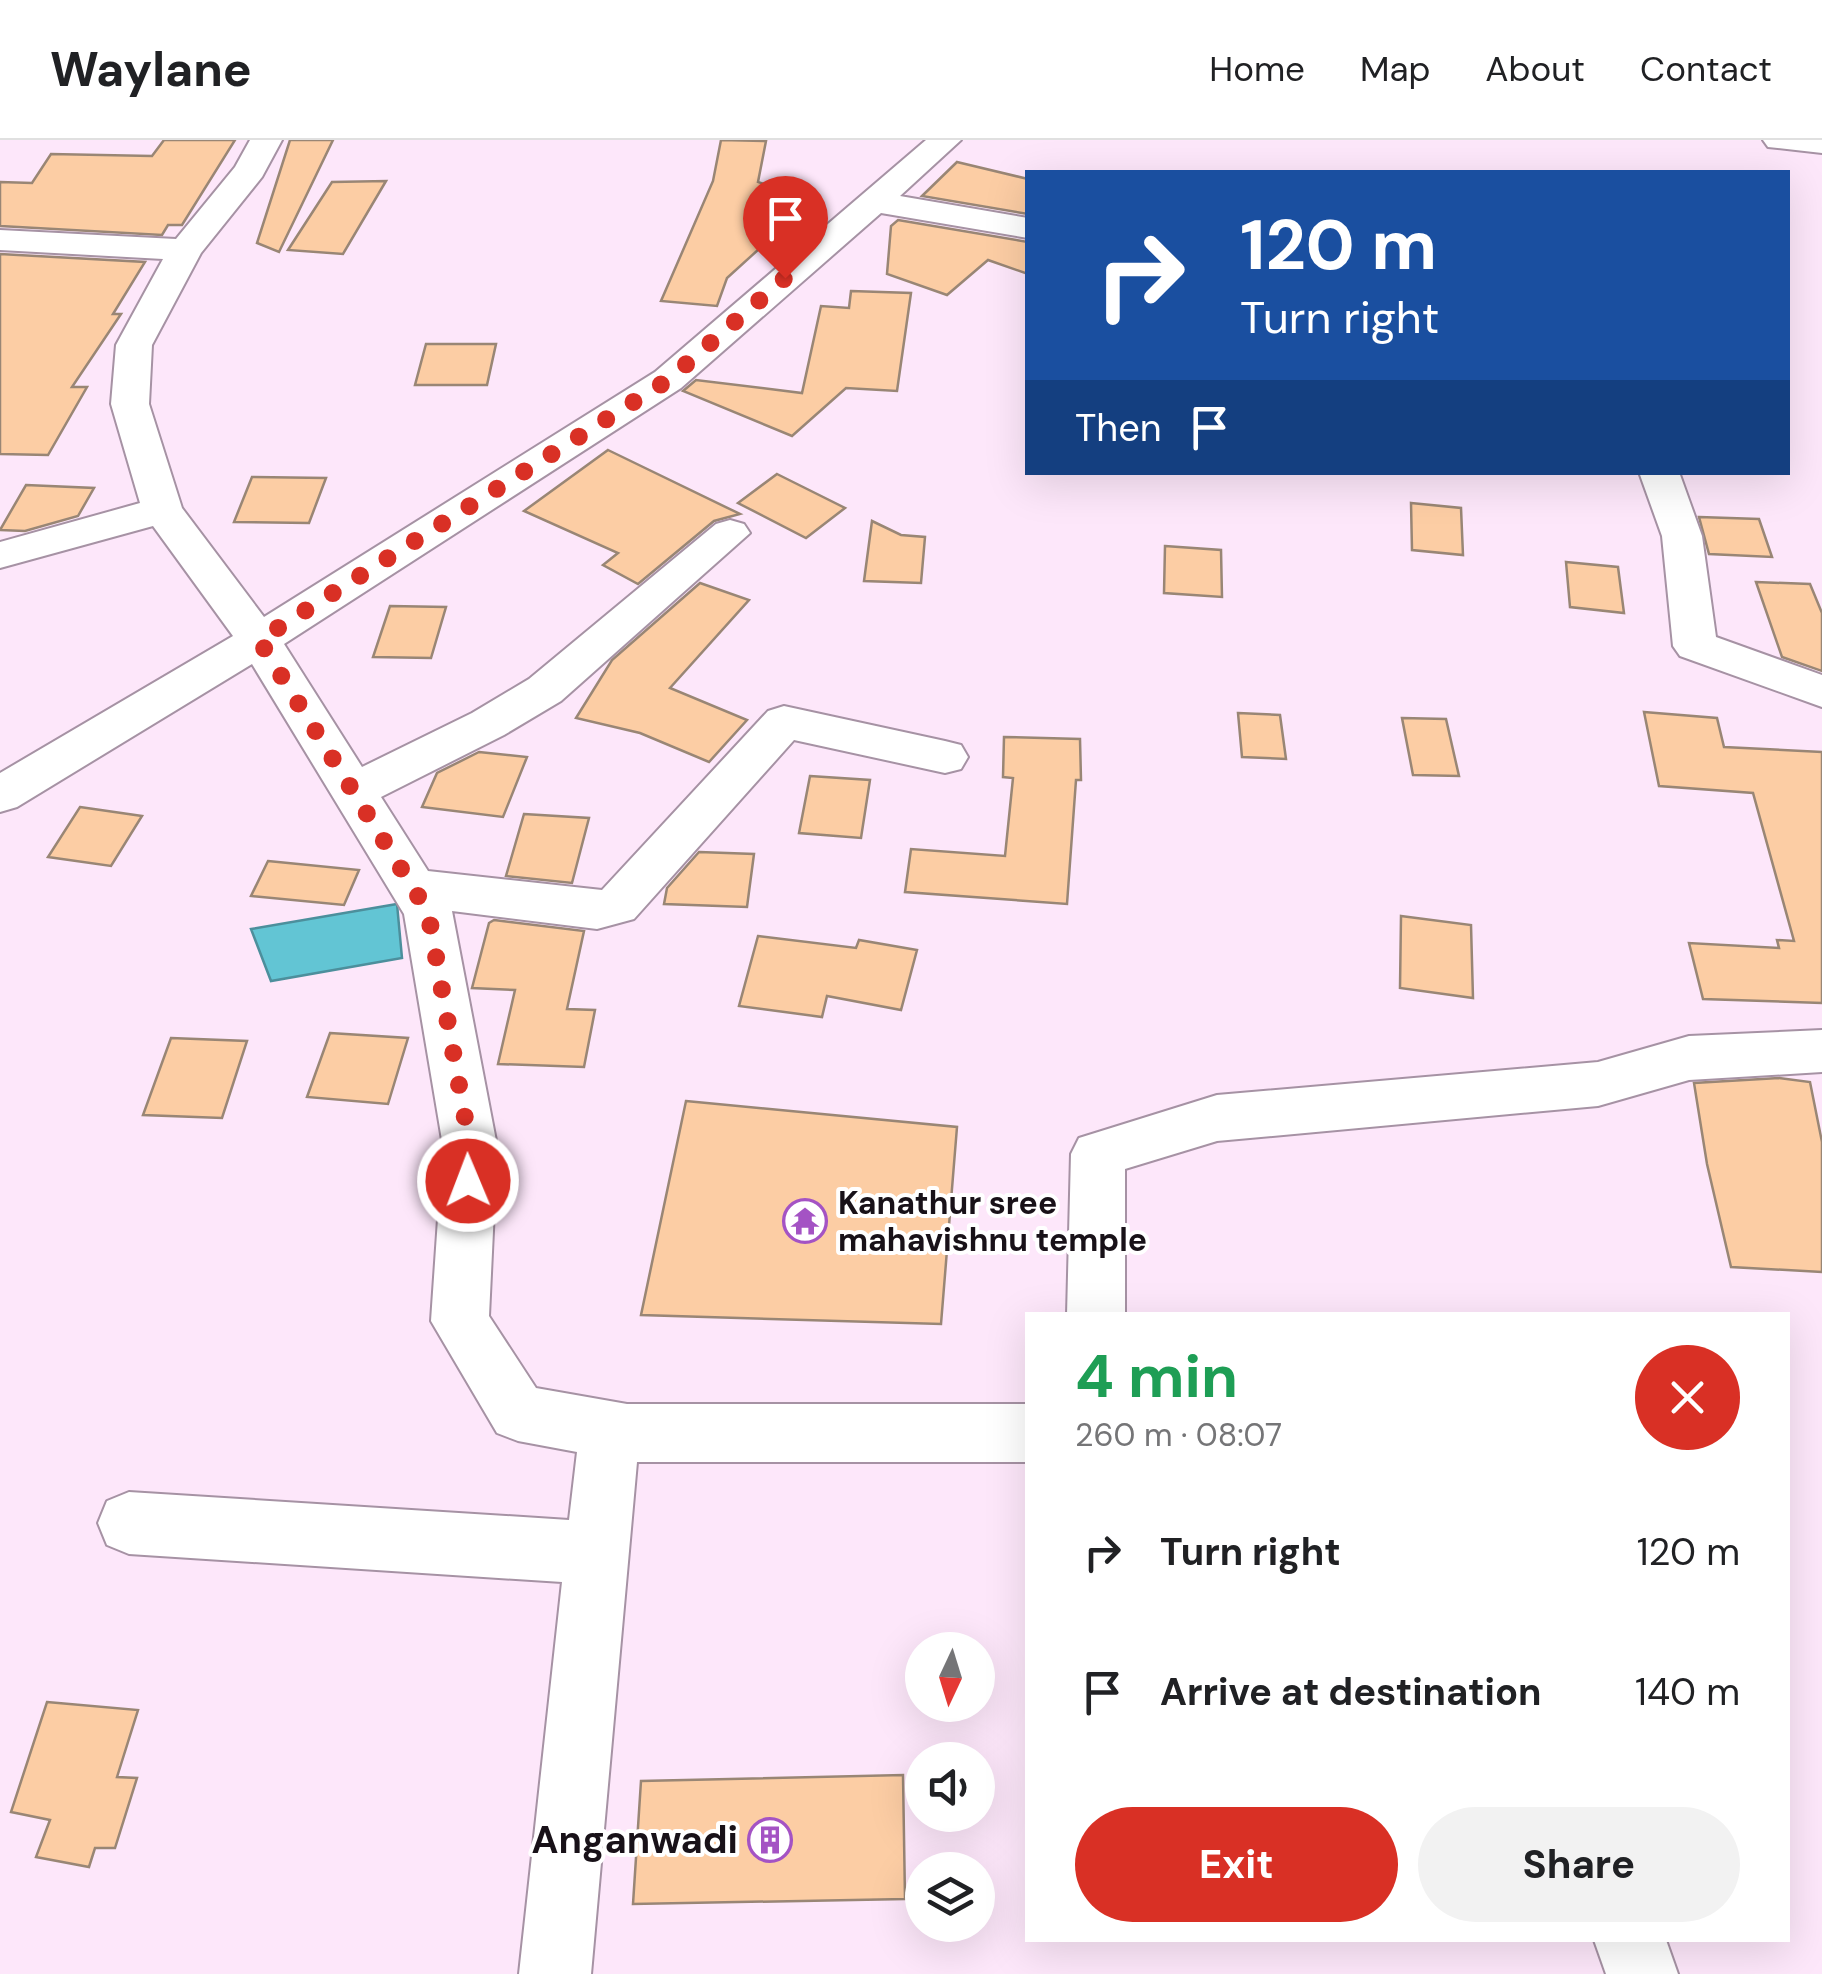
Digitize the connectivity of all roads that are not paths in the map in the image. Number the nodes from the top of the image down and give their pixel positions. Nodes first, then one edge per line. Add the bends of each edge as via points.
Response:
1 (266, 140) edge
2 (944, 140) edge
3 (1779, 140) edge
4 (1822, 143) edge
5 (873, 202) junction
6 (1025, 227) edge
7 (0, 240) edge
8 (185, 250) junction
9 (1660, 475) edge
10 (162, 510) junction
11 (730, 533) dead end
12 (0, 555) edge
13 (259, 640) junction
14 (1822, 692) edge
15 (945, 758) dead end
16 (352, 791) junction
17 (0, 794) edge
18 (412, 888) junction
19 (1822, 1051) edge
20 (1096, 1312) edge
21 (610, 1430) junction
22 (1025, 1433) edge
23 (129, 1523) dead end
24 (596, 1553) junction
25 (1631, 1942) edge
26 (555, 1974) edge
27 (1642, 1974) edge

1 - 8 street
2 - 5 street
3 - 4 street
5 - 6 street
5 - 13 street via 668,380
7 - 8 street
8 - 10 street via 134,345 130,404
9 - 14 street via 1682,536 1695,646
10 - 12 street
10 - 13 street
11 - 16 street via 545,690
13 - 16 street
13 - 17 street
15 - 18 street via 784,722 617,906 596,910
16 - 18 street
18 - 21 street via 428,912 470,1146 460,1321 518,1413
19 - 20 street via 1688,1058 1598,1084 1217,1118 1098,1154
21 - 22 street
21 - 24 street
23 - 24 street
24 - 26 street
25 - 27 street

